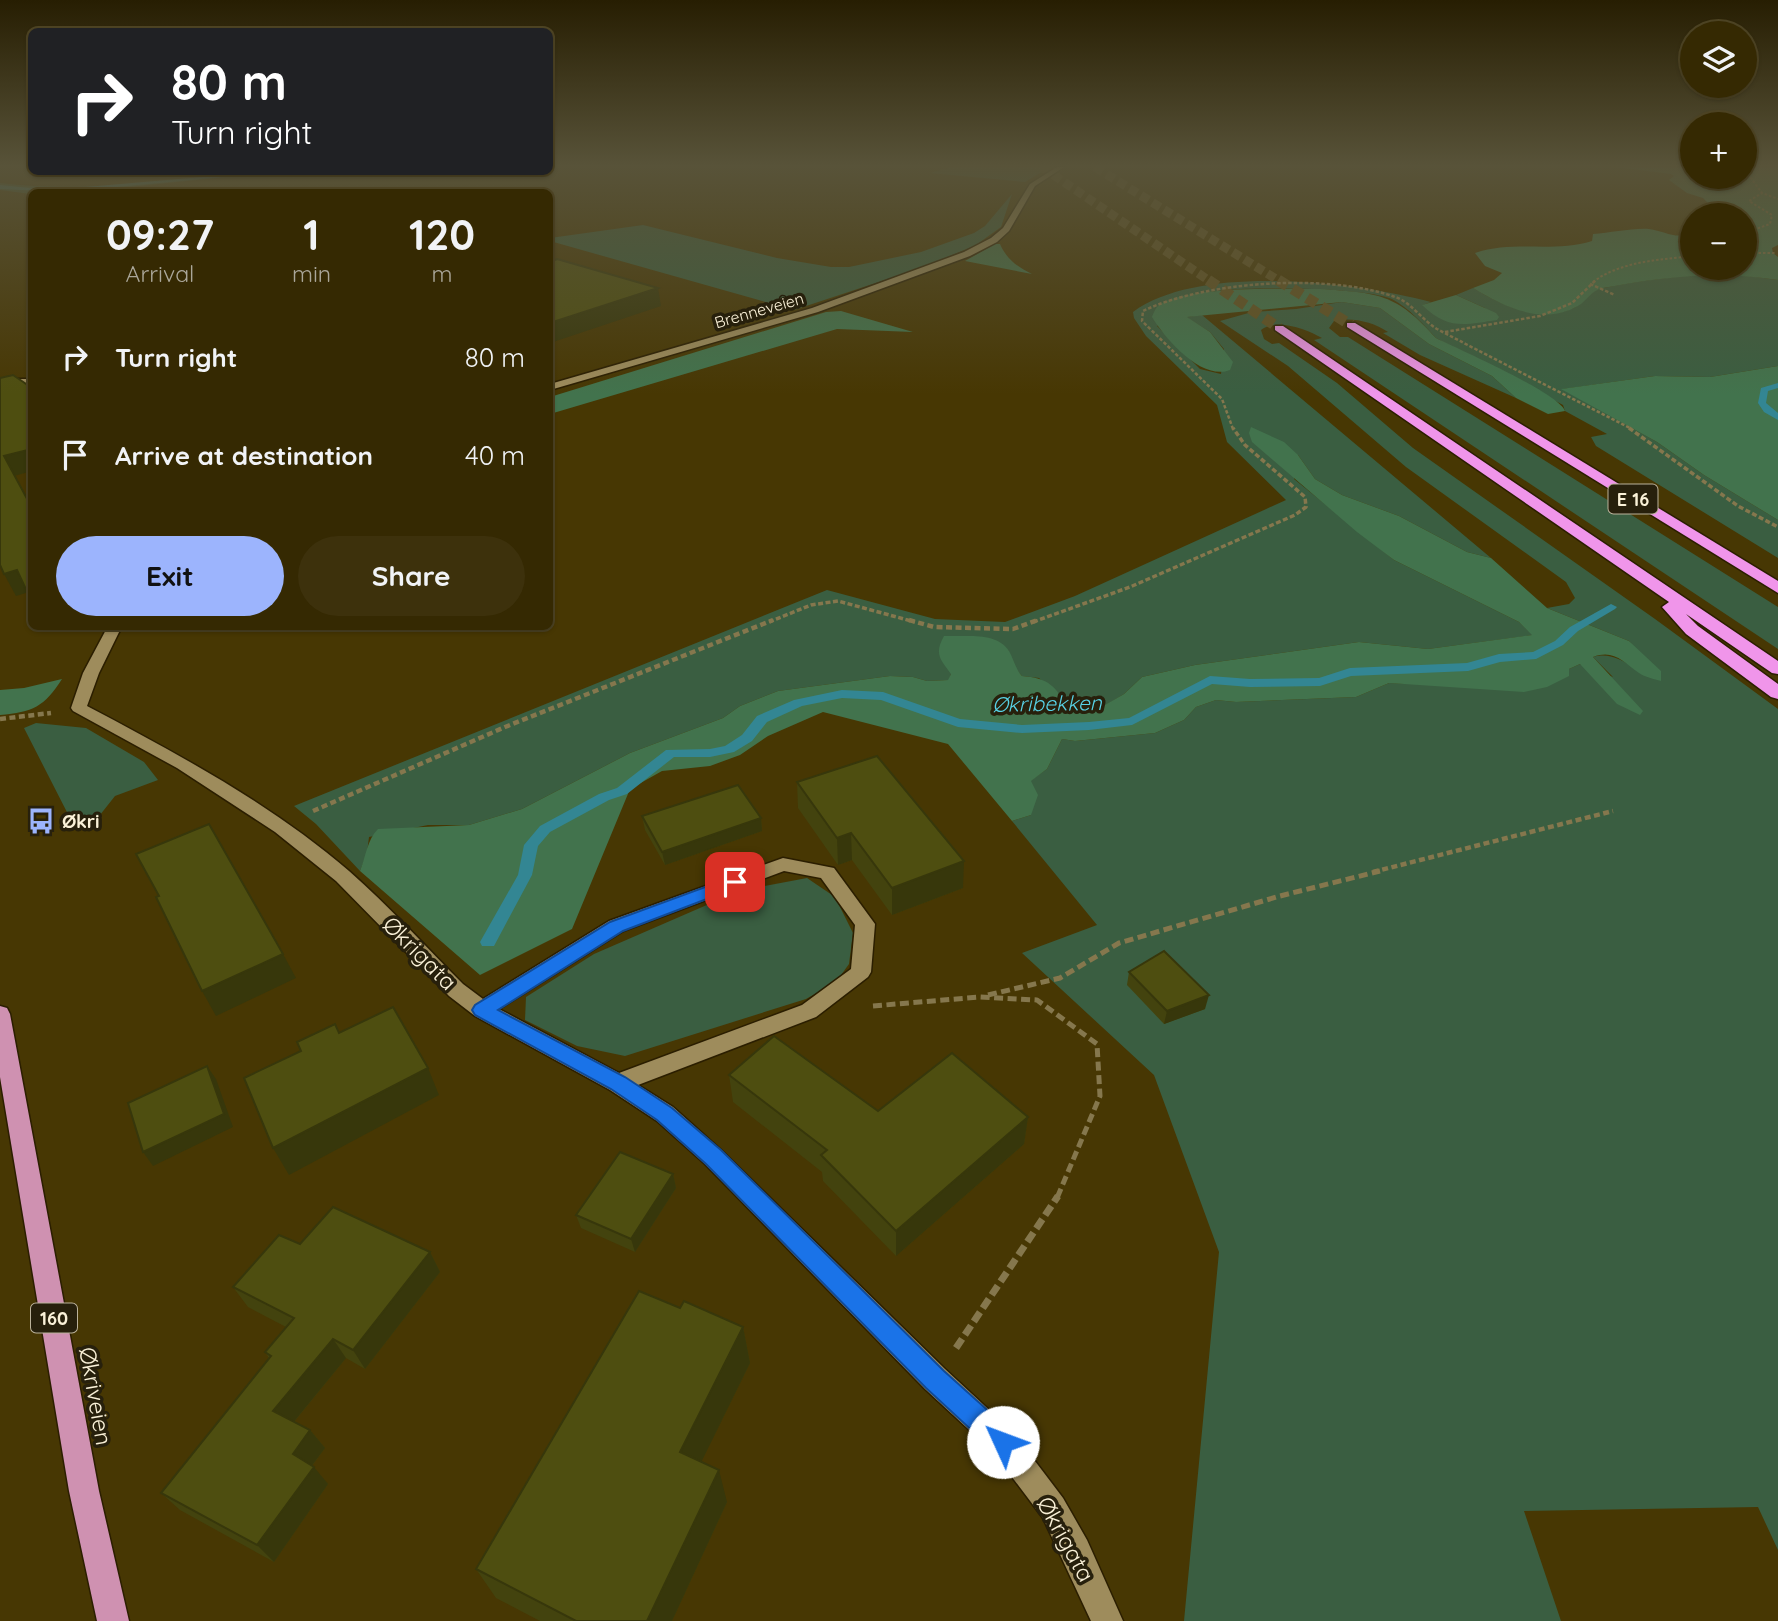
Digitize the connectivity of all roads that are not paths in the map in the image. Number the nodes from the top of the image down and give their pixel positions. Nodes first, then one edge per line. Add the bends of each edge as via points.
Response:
1 (989, 243) edge
2 (1352, 325) tunnel mouth
3 (1279, 328) tunnel mouth
4 (0, 382) edge
5 (28, 382) edge
6 (553, 386) edge
7 (1645, 580) junction
8 (1778, 587) edge
9 (113, 630) edge
10 (1778, 669) edge
11 (1778, 693) edge
12 (482, 1010) junction
13 (0, 1014) edge
14 (618, 1083) junction
15 (113, 1621) edge
16 (1107, 1621) edge

1 - 6 street, Brenneveien via 922,273 815,310
2 - 8 highway, E 16
3 - 7 highway
4 - 5 street
7 - 10 highway
7 - 11 highway via 1692,630
9 - 12 street, Økrigata via 79,708 183,764 281,828 343,876
12 - 14 street, Økrigata
12 - 14 street via 616,926 783,864 827,873 865,924 862,972 809,1011
13 - 15 main road, Økriveien / 160 via 84,1491
14 - 16 street, Økrigata via 664,1114 713,1157 1003,1442 1053,1508

